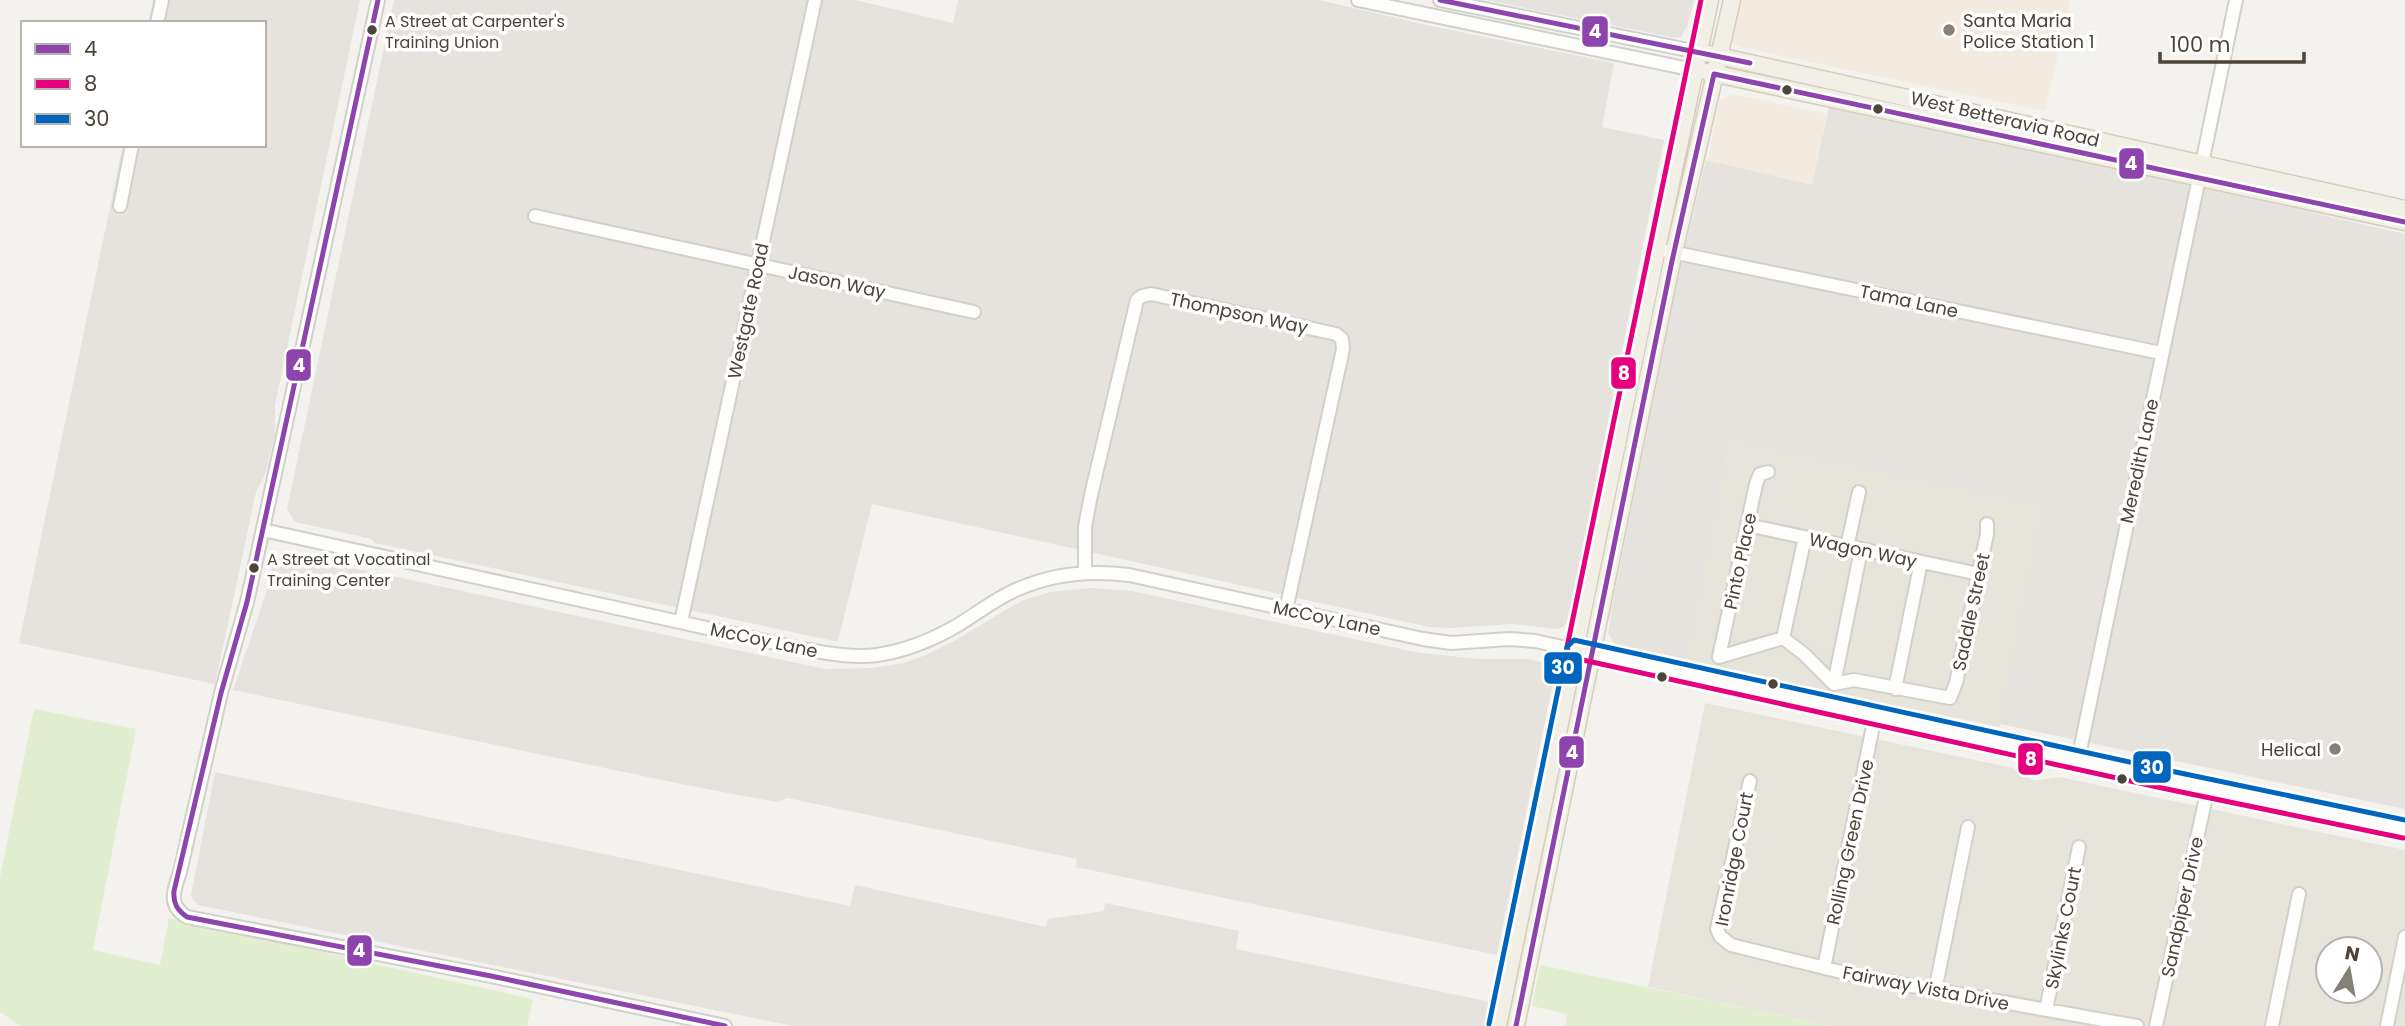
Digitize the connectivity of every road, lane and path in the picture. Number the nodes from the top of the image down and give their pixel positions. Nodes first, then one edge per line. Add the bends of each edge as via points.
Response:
1 (162, 0) edge
2 (378, 0) edge
3 (814, 0) edge
4 (1357, 0) edge
5 (1440, 0) edge
6 (1710, 0) edge
7 (1731, 0) edge
8 (2236, 0) edge
9 (157, 21) edge
10 (1698, 52) junction
11 (1718, 56) junction
12 (1694, 70) junction
13 (1714, 74) junction
14 (132, 147) edge
15 (2199, 169) junction
16 (120, 206) dead end
17 (2405, 209) edge
18 (535, 216) dead end
19 (2405, 222) edge
20 (1657, 249) junction
21 (1674, 253) junction
22 (758, 265) junction
23 (974, 312) dead end
24 (2161, 353) junction
25 (1768, 472) dead end
26 (1860, 492) dead end
27 (1987, 524) dead end
28 (1747, 525) junction
29 (263, 530) junction
30 (1805, 537) junction
31 (1847, 547) junction
32 (1861, 550) junction
33 (1921, 562) junction
34 (1085, 572) junction
35 (1979, 575) junction
36 (1286, 610) junction
37 (681, 622) junction
38 (1783, 638) junction
39 (1584, 652) junction
40 (1834, 684) junction
41 (1895, 689) junction
42 (1875, 716) junction
43 (2078, 760) junction
44 (1750, 781) dead end
45 (2208, 788) junction
46 (1969, 827) dead end
47 (2405, 829) edge
48 (2079, 847) dead end
49 (2299, 894) dead end
50 (1720, 936) joint
51 (2405, 937) edge
52 (1824, 968) junction
53 (1935, 991) junction
54 (2046, 1010) junction
55 (725, 1026) edge
56 (1499, 1026) edge
57 (1516, 1026) edge
58 (2137, 1026) edge
59 (2156, 1026) edge
60 (2272, 1026) edge
61 (2387, 1026) edge

1 - 9 street
2 - 29 street
3 - 22 street, Westgate Road
4 - 12 street, West Betteravia Road
5 - 10 street, West Betteravia Road
6 - 10 main road
7 - 11 main road
8 - 15 street, Meredith Lane
10 - 11 main road, West Betteravia Road
10 - 12 main road
11 - 13 main road
11 - 15 main road, West Betteravia Road
12 - 13 main road, West Betteravia Road
12 - 20 main road
13 - 15 main road, West Betteravia Road
13 - 21 main road
14 - 16 street
15 - 17 main road, West Betteravia Road
15 - 19 main road, West Betteravia Road
15 - 24 street, Meredith Lane
18 - 22 street, Jason Way
20 - 21 street, Tama Lane
20 - 39 main road
21 - 24 street, Tama Lane
21 - 39 main road
22 - 23 street, Jason Way
22 - 37 street, Westgate Road
24 - 43 street, Meredith Lane
25 - 28 street, Pinto Place via 1758,478
26 - 31 street
27 - 35 street, Saddle Street
28 - 30 street, Wagon Way
28 - 38 street, Pinto Place via 1720,657
29 - 37 street, McCoy Lane
29 - 55 street via 173,893 180,913
30 - 31 street, Wagon Way
30 - 38 street
31 - 32 street, Wagon Way
32 - 33 street, Wagon Way
32 - 40 street
33 - 35 street, Wagon Way
33 - 41 street
34 - 36 street, McCoy Lane via 1129,575
34 - 36 street, Thompson Way via 1091,495 1137,300 1152,294 1342,339
34 - 37 street, McCoy Lane via 1046,578 1018,589 925,641 876,655 802,649
35 - 41 street, Saddle Street via 1950,698
36 - 39 street, McCoy Lane via 1451,643 1508,639
38 - 40 street
39 - 42 street, McCoy Lane
39 - 56 main road
39 - 57 main road
40 - 41 street via 1847,680
42 - 43 street, McCoy Lane
42 - 52 street, Rolling Green Drive
43 - 45 street, McCoy Lane
44 - 50 street, Ironridge Court via 1717,929
45 - 47 street, McCoy Lane
45 - 59 street, Sandpiper Drive
46 - 53 street
48 - 54 street, Skylinks Court
49 - 60 street
50 - 52 street, Fairway Vista Drive via 1738,947
51 - 61 street
52 - 53 street, Fairway Vista Drive
53 - 54 street, Fairway Vista Drive
54 - 58 street, Fairway Vista Drive

